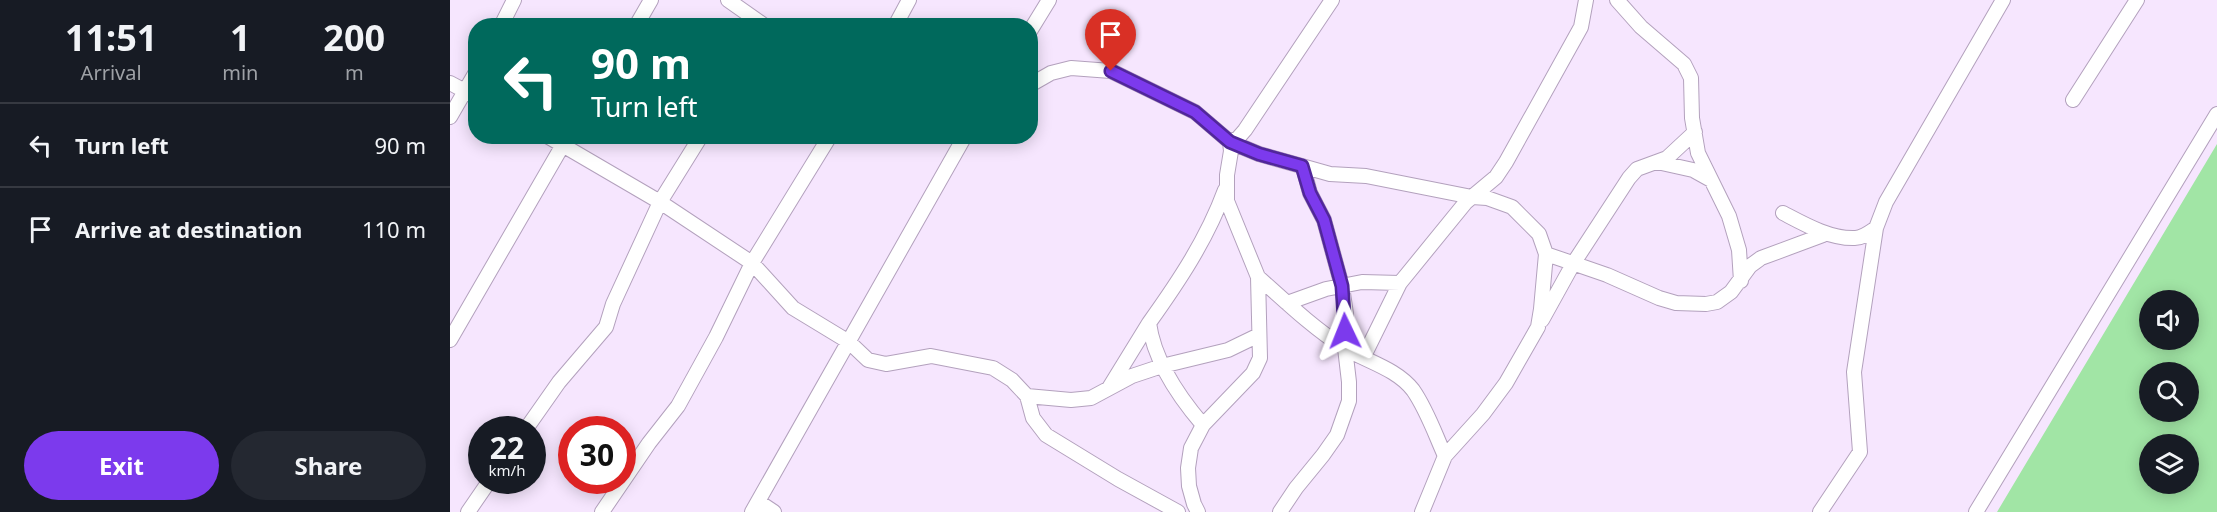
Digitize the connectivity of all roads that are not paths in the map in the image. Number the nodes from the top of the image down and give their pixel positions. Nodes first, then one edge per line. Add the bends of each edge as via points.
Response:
1 (514, 0) edge
2 (651, 0) edge
3 (728, 0) edge
4 (909, 0) edge
5 (1049, 0) edge
6 (1332, 0) edge
7 (1587, 0) edge
8 (1617, 0) edge
9 (2003, 0) edge
10 (2138, 0) edge
11 (505, 18) edge
12 (641, 18) edge
13 (754, 18) edge
14 (899, 18) edge
15 (1038, 18) edge
16 (1038, 80) edge
17 (450, 83) edge
18 (468, 93) edge
19 (468, 96) edge
20 (2073, 100) dead end
21 (2217, 114) edge
22 (450, 117) edge
23 (1695, 132) junction
24 (1230, 142) junction
25 (563, 144) edge
26 (570, 144) edge
27 (696, 144) edge
28 (825, 144) edge
29 (960, 144) edge
30 (1657, 162) junction
31 (1302, 166) junction
32 (1711, 180) junction
33 (1227, 186) junction
34 (1472, 197) junction
35 (660, 202) junction
36 (1783, 213) dead end
37 (1876, 228) junction
38 (1823, 235) dead end
39 (1546, 254) junction
40 (752, 263) junction
41 (1573, 264) junction
42 (1258, 277) junction
43 (1741, 281) junction
44 (1400, 283) junction
45 (1342, 286) junction
46 (1287, 303) junction
47 (1149, 323) junction
48 (1538, 327) junction
49 (1259, 334) junction
50 (450, 340) edge
51 (849, 342) junction
52 (1345, 348) junction
53 (1364, 356) junction
54 (1162, 366) junction
55 (1109, 388) junction
56 (1027, 396) junction
57 (535, 416) edge
58 (1203, 425) junction
59 (1445, 456) junction
60 (480, 494) edge
61 (756, 507) edge
62 (468, 512) edge
63 (602, 512) edge
64 (774, 512) edge
65 (1178, 512) edge
66 (1198, 512) edge
67 (1280, 512) edge
68 (1422, 512) edge
69 (1820, 512) edge
70 (1976, 512) edge

1 - 11 street
2 - 12 street
3 - 13 street
4 - 14 street
5 - 15 street
6 - 24 street via 1245,130
7 - 34 street via 1581,27 1506,162 1496,177
8 - 23 street via 1684,64 1691,78
9 - 37 street via 1886,202
10 - 20 street
16 - 24 street via 1071,69 1111,71 1195,112
17 - 18 street
19 - 22 street
21 - 70 street
23 - 30 street via 1678,150
23 - 32 street via 1698,153
24 - 31 street
24 - 33 street
25 - 50 street
26 - 35 street
27 - 35 street
28 - 40 street
29 - 51 street
30 - 32 street via 1693,170
30 - 41 street via 1638,169 1629,178
31 - 34 street
31 - 45 street via 1324,220
32 - 43 street via 1729,216 1739,250
33 - 42 street via 1227,201
33 - 47 street via 1192,262
34 - 39 street via 1512,207 1539,234
34 - 44 street
35 - 40 street
35 - 57 street via 606,327
36 - 37 street via 1839,236 1855,238
37 - 69 street via 1854,372 1860,452
38 - 43 street via 1761,258 1750,266
39 - 41 street
39 - 48 street
40 - 51 street via 793,308
40 - 63 street via 678,406
41 - 43 street via 1676,303 1717,302
41 - 48 street
42 - 46 street
42 - 49 street
44 - 45 street
44 - 53 street
45 - 46 street
45 - 52 street
46 - 52 street
47 - 54 street via 1152,344
47 - 55 street
48 - 59 street via 1506,383
49 - 54 street via 1228,350
49 - 58 street via 1260,358 1252,373
51 - 56 street via 868,360 886,364 931,356 993,368
51 - 61 street
52 - 53 street
52 - 67 street via 1349,401 1344,418 1337,435
53 - 59 street via 1412,389
54 - 55 street
54 - 58 street
55 - 56 street via 1080,400
56 - 65 street via 1034,418 1046,435
58 - 66 street via 1191,448 1188,468 1189,486
59 - 68 street
60 - 62 street
61 - 64 street

